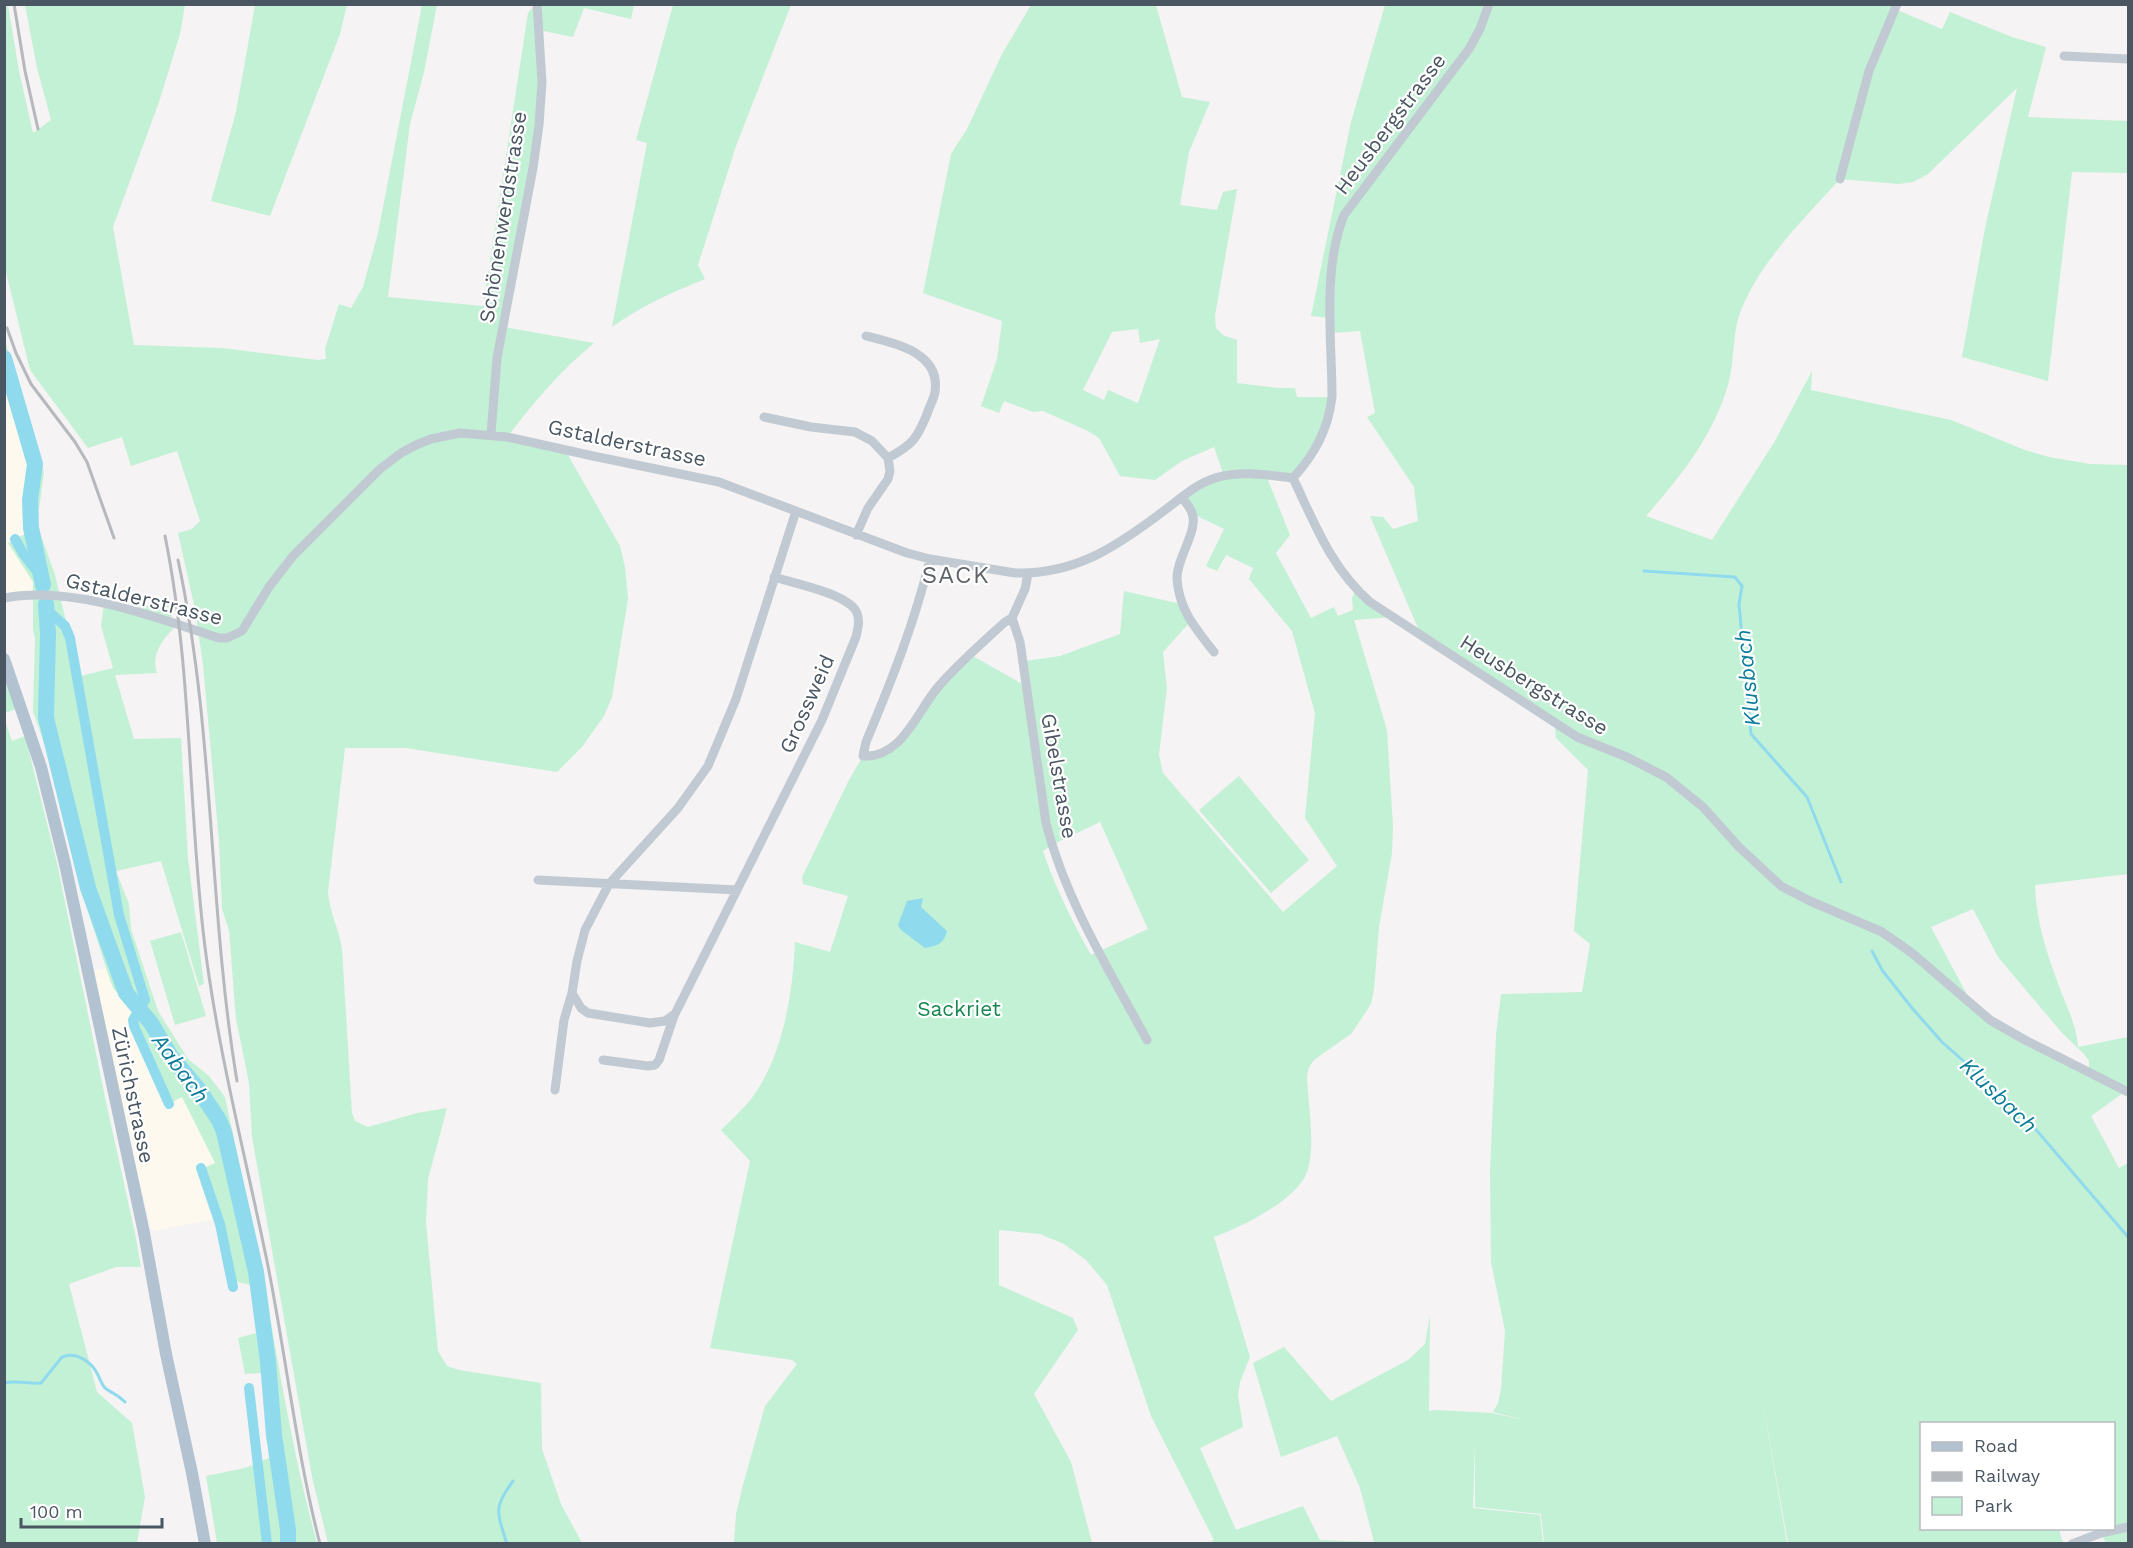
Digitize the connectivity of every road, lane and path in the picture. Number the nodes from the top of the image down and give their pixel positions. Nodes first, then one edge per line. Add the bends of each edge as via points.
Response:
1 (537, 4) edge
2 (1489, 4) edge
3 (1897, 4) edge
4 (2064, 57) dead end
5 (2128, 59) edge
6 (1840, 179) dead end
7 (866, 336) dead end
8 (765, 417) dead end
9 (491, 434) junction
10 (888, 458) junction
11 (1293, 478) junction
12 (1182, 497) junction
13 (796, 511) junction
14 (856, 535) junction
15 (930, 559) junction
16 (1028, 574) junction
17 (774, 577) junction
18 (4, 598) edge
19 (1012, 618) junction
20 (1214, 652) dead end
21 (4, 659) edge
22 (538, 880) dead end
23 (609, 884) junction
24 (737, 890) junction
25 (572, 993) junction
26 (675, 1014) junction
27 (1147, 1040) dead end
28 (603, 1060) dead end
29 (555, 1090) dead end
30 (2128, 1092) edge
31 (2114, 1530) edge
32 (205, 1544) edge
33 (2072, 1544) edge

1 - 9 street, Schönenwerdstrasse via 542,82 539,125 497,358
2 - 11 street, Heusbergstrasse via 1469,49 1344,215 1336,235 1331,270 1330,413 1320,442
3 - 6 street via 1869,71
4 - 5 street
7 - 10 street via 903,345 926,362 935,376 935,392 918,435
8 - 10 street via 855,432 872,441
9 - 13 street, Gstalderstrasse via 703,477
9 - 18 street, Gstalderstrasse via 438,437 394,458 293,556 242,631 227,638 61,596 38,593
10 - 14 street via 888,479 867,508
11 - 12 street, Gstalderstrasse via 1249,473 1224,476 1204,482
11 - 30 street, Heusbergstrasse via 1344,577 1370,602 1577,737 1666,777 1703,807 1739,848 1782,886 1882,932 1990,1020
12 - 16 street, Gstalderstrasse via 1104,552 1060,569
12 - 20 street via 1193,514 1193,526 1179,562 1181,604
13 - 14 street, Gstalderstrasse
13 - 17 street
14 - 15 street, Gstalderstrasse
15 - 16 street, Gstalderstrasse
15 - 19 street via 903,649 863,756 878,755 897,743 945,680
16 - 19 street
17 - 23 street via 733,708 708,766 678,808
17 - 24 street, Grossweid via 850,603 859,623 822,720
19 - 27 street, Gibelstrasse via 1020,642 1052,847 1070,896
21 - 32 main road, Zürichstrasse via 29,729 64,864 144,1233
22 - 23 street
23 - 24 street
23 - 25 street via 583,937
24 - 26 street, Grossweid
25 - 26 street via 581,1008 596,1015 659,1023
25 - 29 street via 564,1020
26 - 28 street, Grossweid via 655,1065
31 - 33 street

